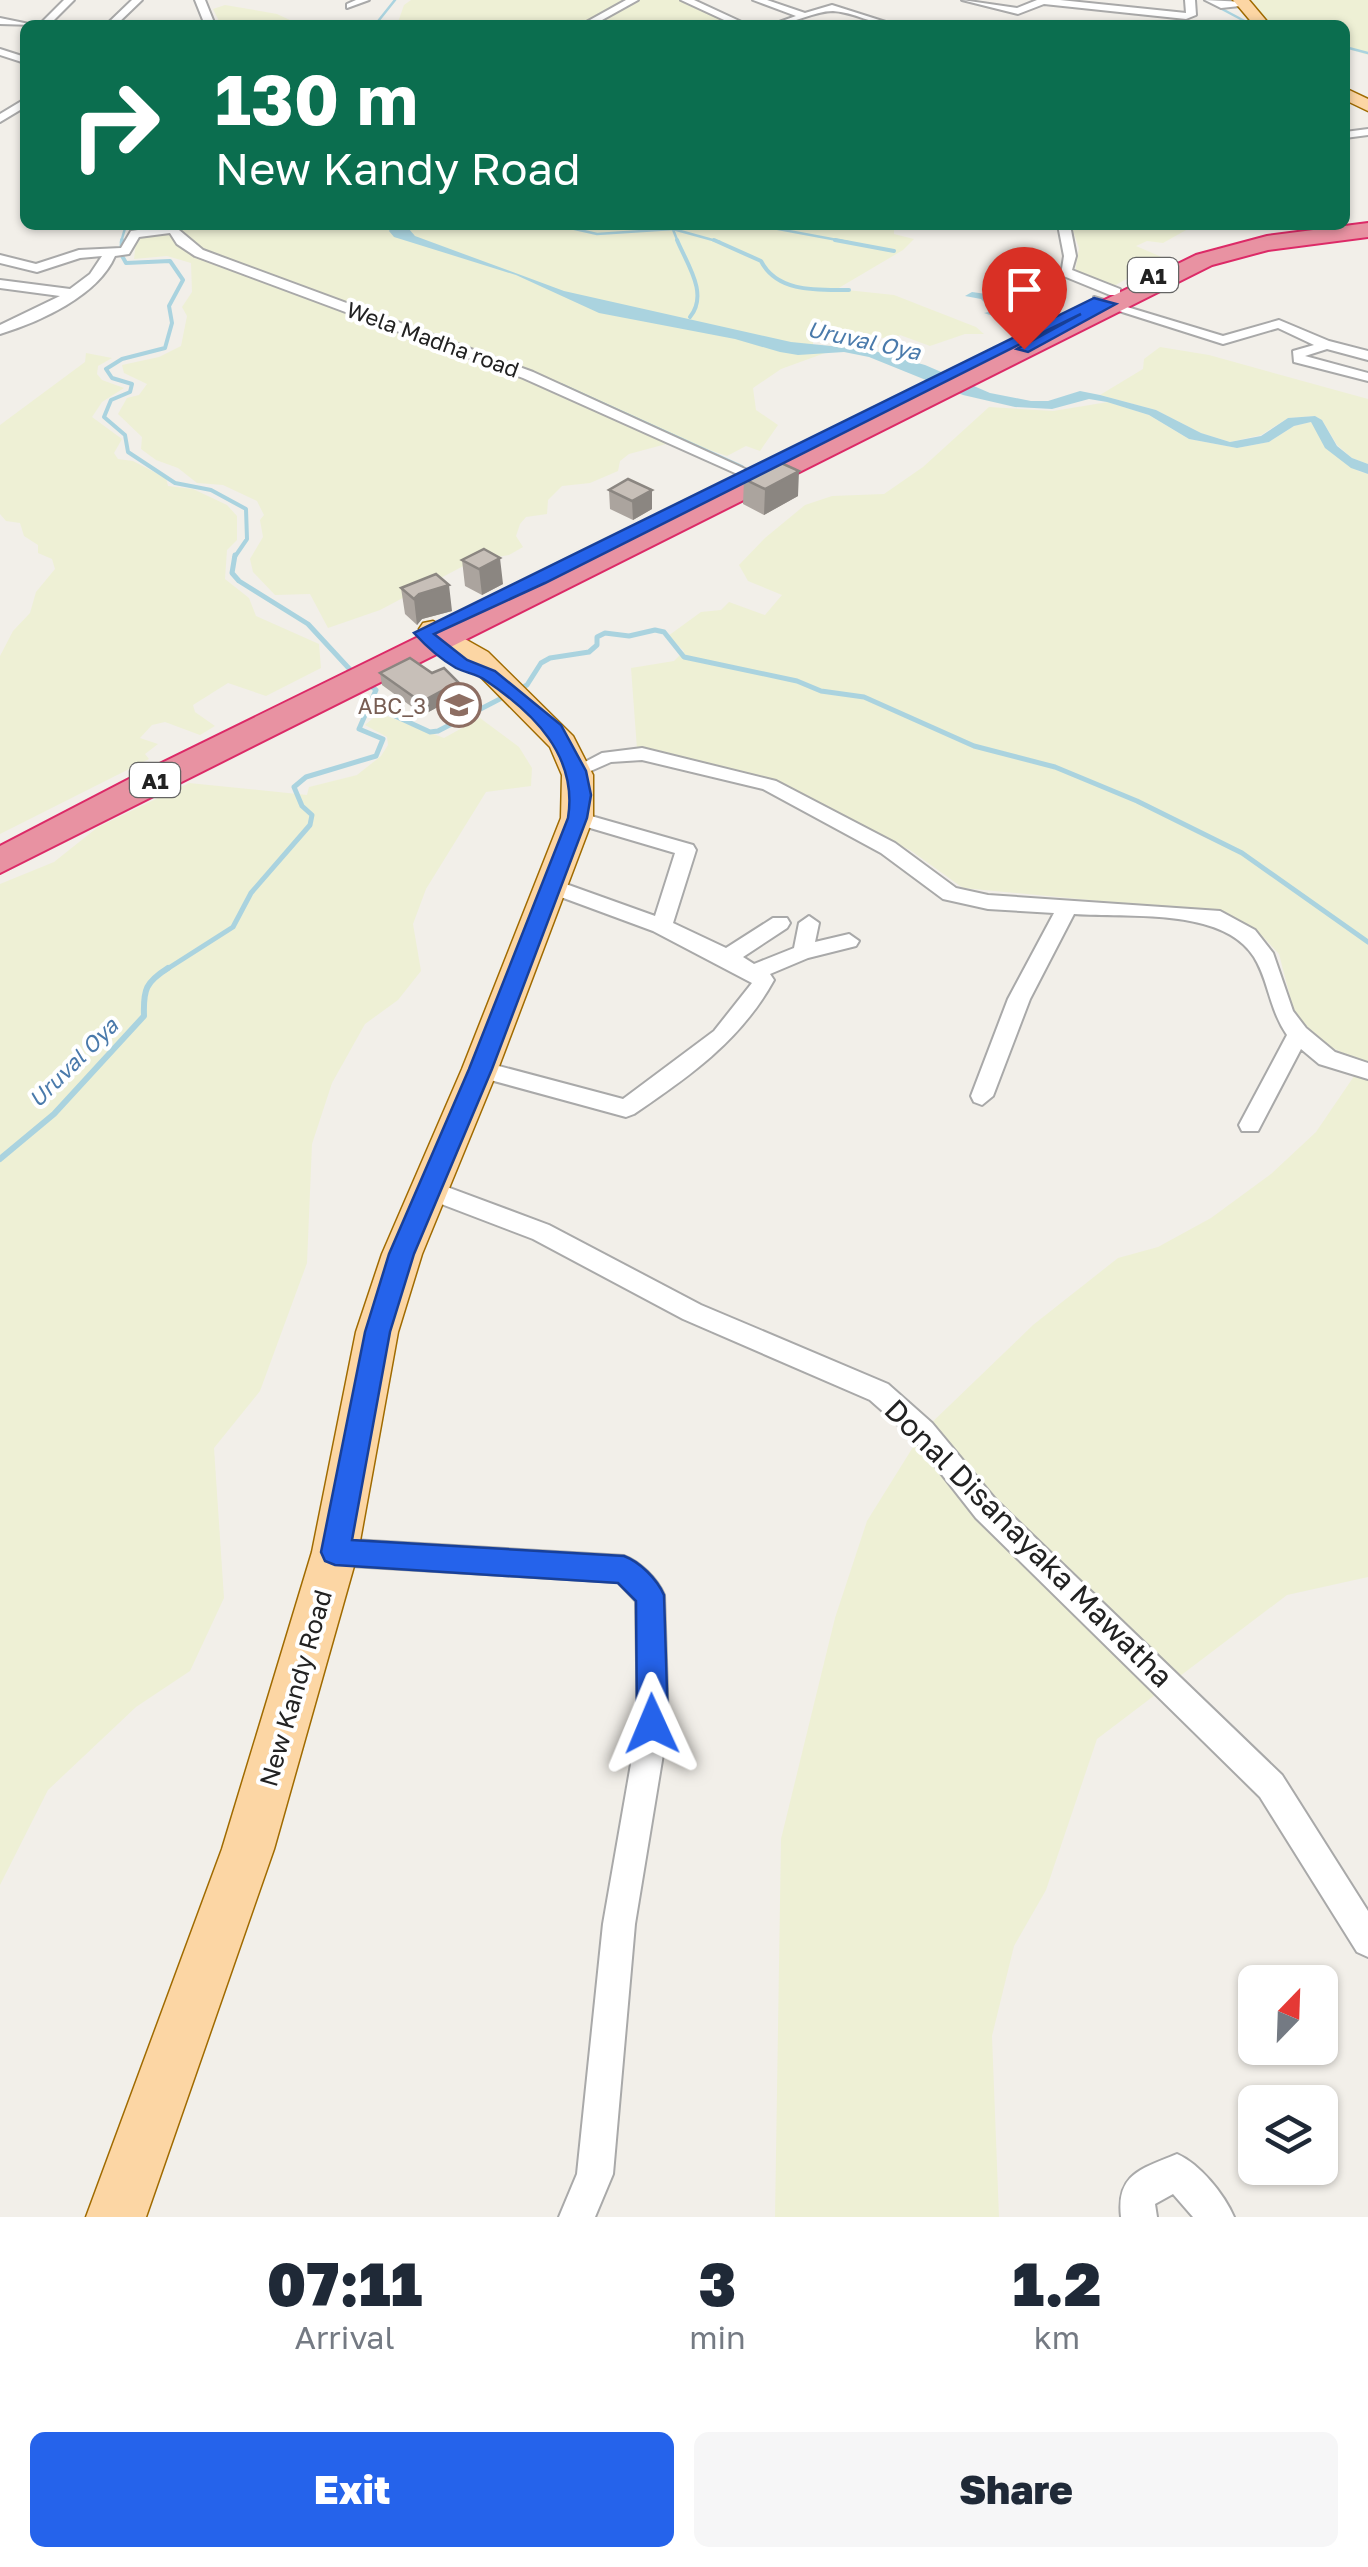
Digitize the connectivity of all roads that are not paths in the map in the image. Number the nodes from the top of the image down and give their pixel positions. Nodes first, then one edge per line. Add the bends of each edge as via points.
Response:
1 (69, 0) edge
2 (137, 0) edge
3 (364, 0) edge
4 (633, 0) edge
5 (686, 0) edge
6 (758, 0) edge
7 (967, 0) edge
8 (1190, 0) edge
9 (1210, 0) edge
10 (1039, 1) edge
11 (1244, 2) edge
12 (350, 6) dead end
13 (1018, 11) junction
14 (804, 16) junction
15 (1006, 18) dead end
16 (49, 20) edge
17 (116, 20) edge
18 (595, 20) edge
19 (732, 20) edge
20 (792, 20) edge
21 (873, 20) edge
22 (12, 42) dead end
23 (0, 49) edge
24 (165, 230) edge
25 (174, 230) edge
26 (1065, 230) edge
27 (1345, 230) edge
28 (120, 251) junction
29 (0, 259) edge
30 (0, 284) edge
31 (69, 293) junction
32 (1108, 299) junction
33 (0, 331) edge
34 (1326, 345) junction
35 (0, 347) edge
36 (1368, 356) edge
37 (1368, 377) edge
38 (807, 450) junction
39 (749, 474) junction
40 (495, 614) junction
41 (415, 646) junction
42 (488, 675) junction
43 (306, 698) junction
44 (576, 771) junction
45 (578, 818) junction
46 (0, 846) edge
47 (0, 861) edge
48 (550, 885) junction
49 (1068, 907) junction
50 (780, 923) dead end
51 (808, 924) dead end
52 (662, 926) junction
53 (849, 940) dead end
54 (803, 952) junction
55 (728, 957) junction
56 (753, 973) junction
57 (1298, 1034) junction
58 (480, 1069) junction
59 (1365, 1074) edge
60 (982, 1096) dead end
61 (1250, 1126) dead end
62 (431, 1190) junction
63 (335, 1552) junction
64 (1368, 1941) edge
65 (116, 2217) edge
66 (577, 2217) edge
67 (1139, 2217) edge
68 (1216, 2217) edge

1 - 16 street
2 - 17 street
3 - 12 street
4 - 18 street
5 - 19 street
6 - 14 street
7 - 13 street
8 - 10 street via 1186,16
9 - 11 street
10 - 13 street
13 - 15 street
14 - 20 street
14 - 21 street via 832,8
22 - 23 street
24 - 28 street, Wela Madha road via 134,234
25 - 39 street, Wela Madha road via 200,252 528,375
26 - 32 street via 1066,272
27 - 32 highway, A1 via 1232,250
28 - 29 street via 79,254 37,268
28 - 31 street
30 - 31 street
31 - 33 street
32 - 34 street via 1206,338 1240,338 1279,324
32 - 38 highway, A1
33 - 35 street via 10,337
34 - 36 street
34 - 37 street via 1299,359
38 - 39 highway, A1
38 - 40 highway, A1
39 - 41 highway, A1
40 - 41 highway, A1
40 - 42 main road via 471,640
41 - 42 main road
41 - 42 main road, New Kandy Road
41 - 43 highway, A1
42 - 44 main road, New Kandy Road via 555,729
43 - 46 highway, A1
43 - 47 highway, A1
44 - 45 main road, New Kandy Road
44 - 49 street via 608,757 642,754 732,774 770,785 888,848 950,894
45 - 48 main road, New Kandy Road
45 - 52 street via 686,850
48 - 52 street
48 - 58 main road, New Kandy Road
49 - 57 street via 1213,916 1248,935 1266,958 1283,1013
49 - 60 street via 1008,1020
50 - 55 street
51 - 54 street
52 - 55 street
53 - 54 street
54 - 56 street
55 - 56 street
56 - 58 street via 764,980 755,999 694,1063 626,1108
57 - 59 street via 1326,1058
57 - 61 street
58 - 62 main road, New Kandy Road
62 - 63 main road, New Kandy Road via 378,1332
62 - 64 street, Donal Disanayaka Mawatha via 541,1232 692,1312 879,1392 923,1431 986,1509 1271,1786
63 - 65 main road, New Kandy Road via 248,1848
63 - 66 street via 624,1570 650,1595 652,1724 619,1924 595,2174
67 - 68 street via 1136,2195 1177,2172

